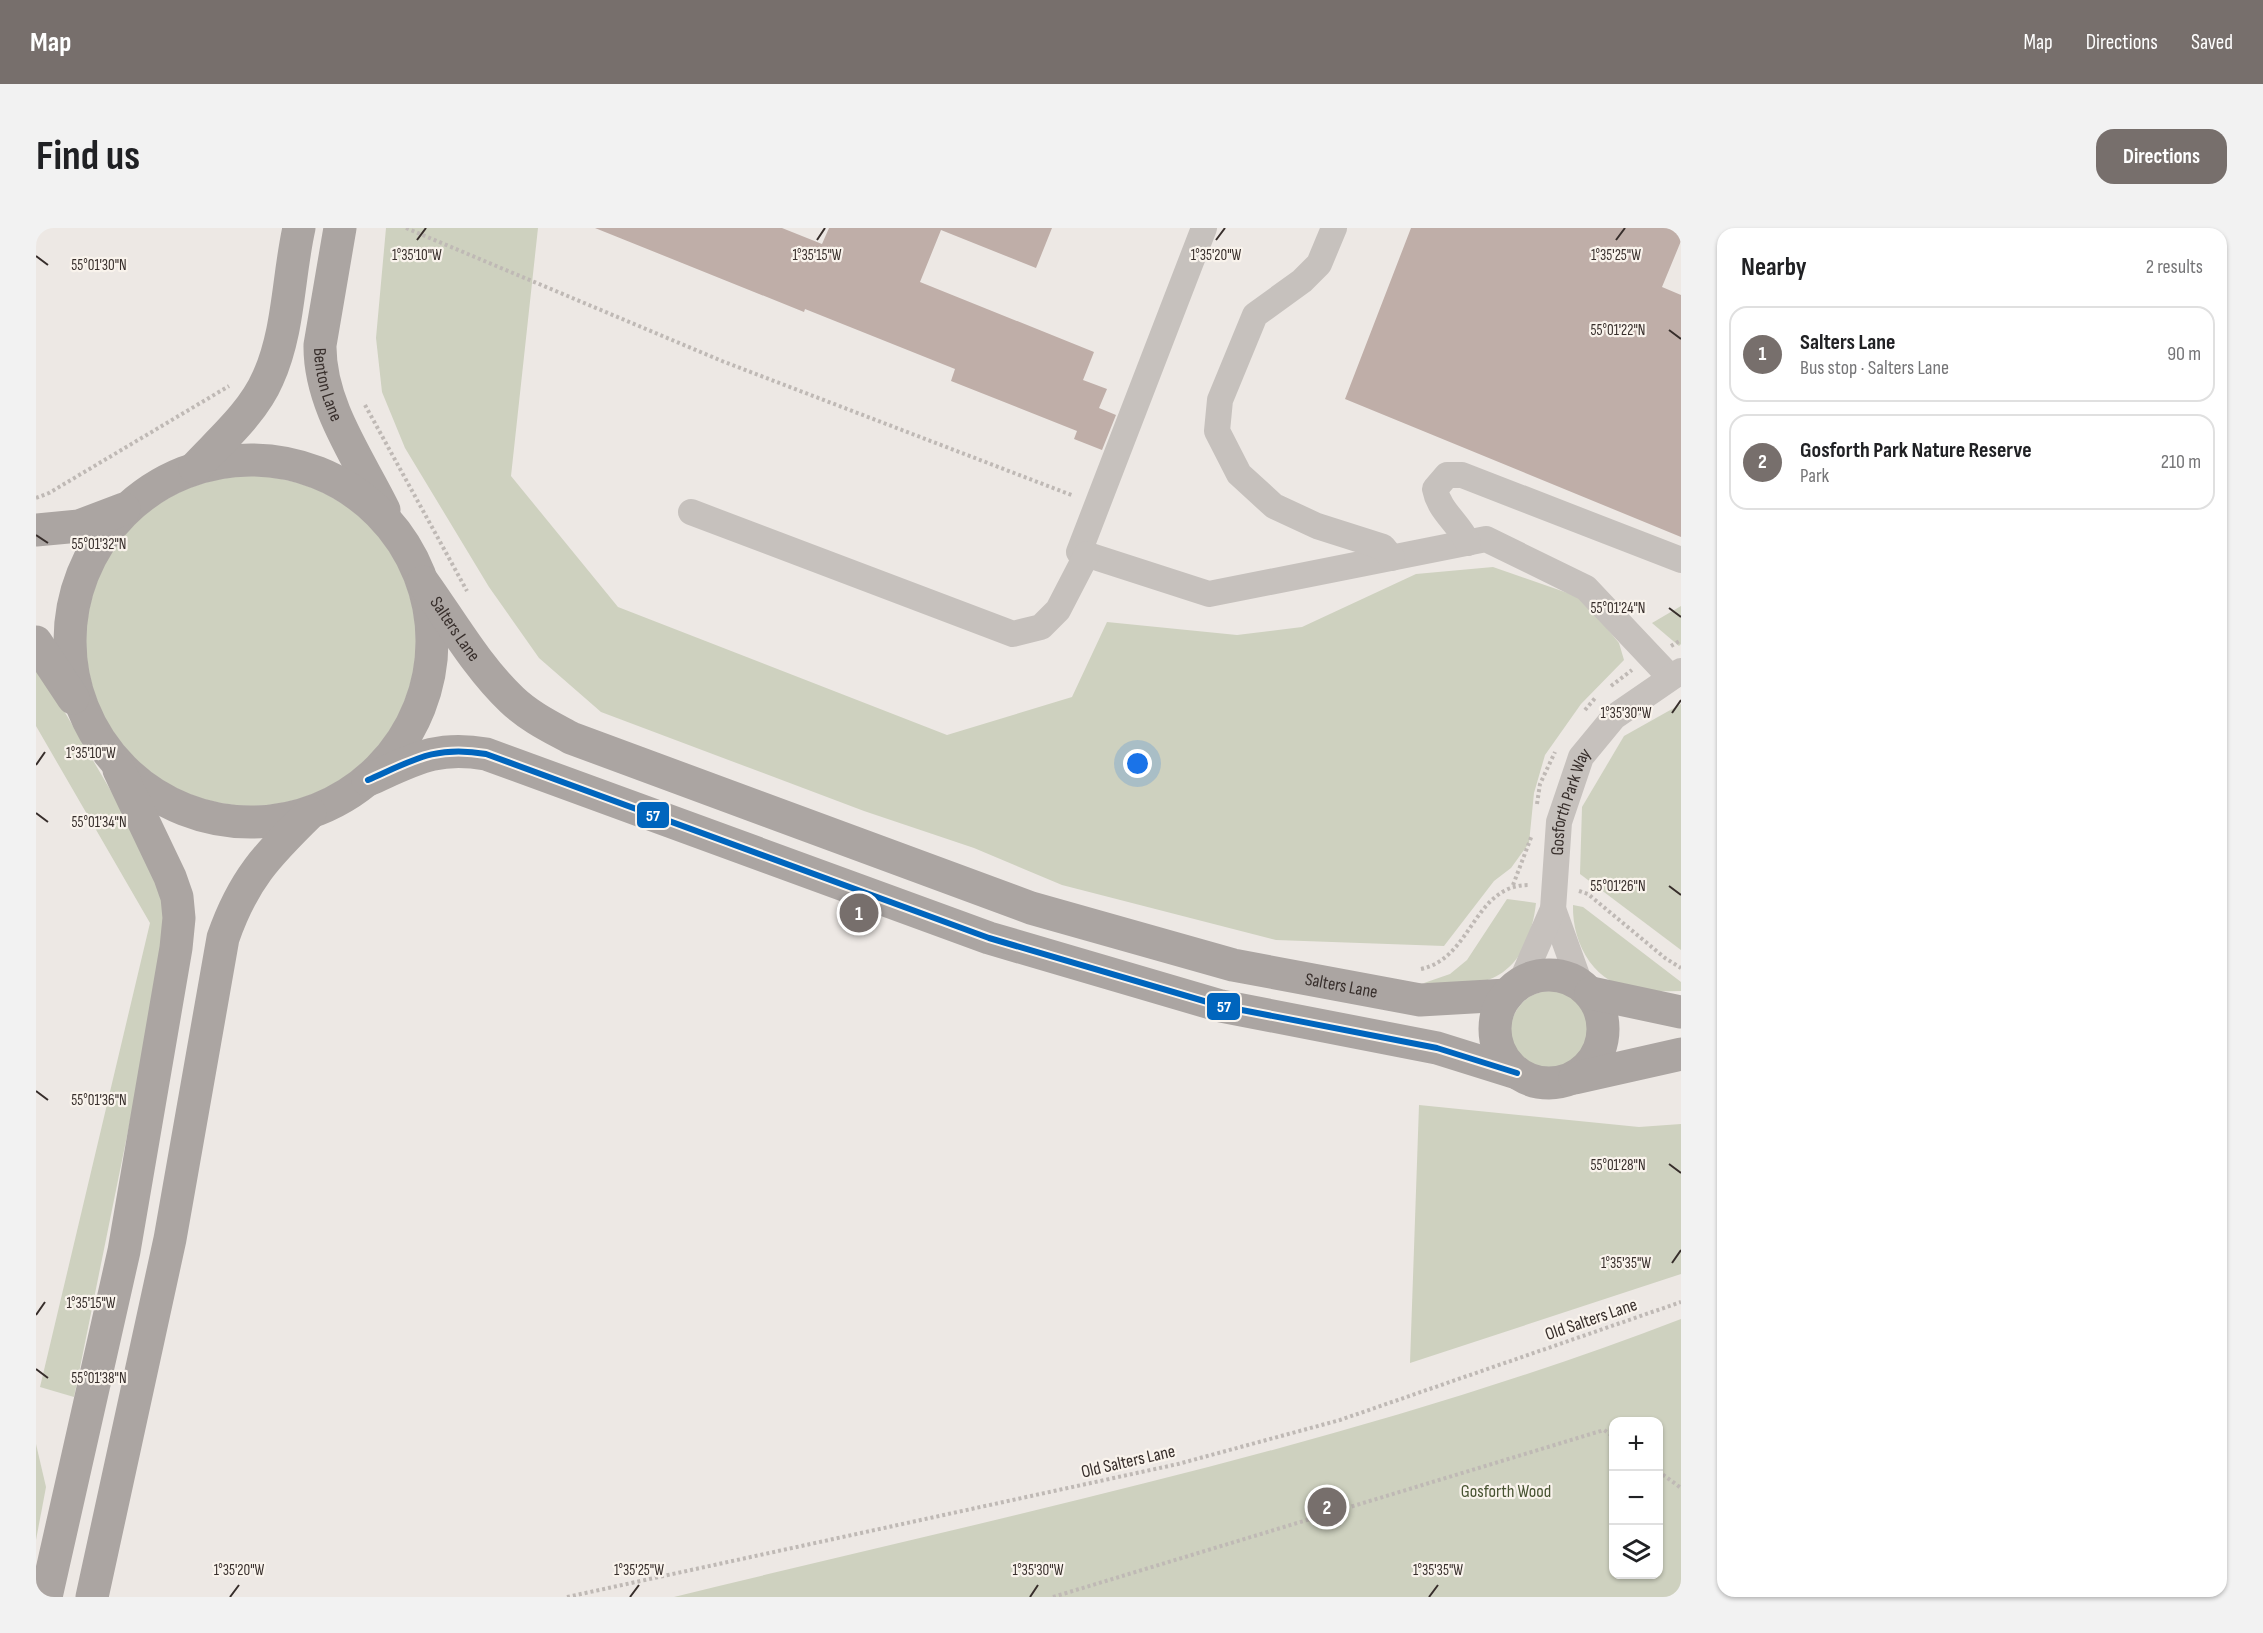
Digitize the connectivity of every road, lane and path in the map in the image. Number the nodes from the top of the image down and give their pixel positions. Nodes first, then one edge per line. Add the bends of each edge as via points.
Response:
1 (299, 228) edge
2 (340, 228) edge
3 (406, 228) edge
4 (1204, 228) edge
5 (1334, 228) edge
6 (236, 382) dead end
7 (360, 396) dead end
8 (195, 468) junction
9 (36, 498) edge
10 (1097, 505) junction
11 (126, 509) junction
12 (691, 512) dead end
13 (393, 528) junction
14 (36, 531) edge
15 (1468, 543) junction
16 (1087, 554) junction
17 (1392, 558) junction
18 (1681, 560) edge
19 (423, 582) junction
20 (472, 602) dead end
21 (36, 642) edge
22 (1675, 674) edge
23 (87, 719) junction
24 (113, 758) junction
25 (368, 780) junction
26 (312, 812) junction
27 (1528, 885) dead end
28 (1576, 889) dead end
29 (1553, 909) junction
30 (1681, 968) edge
31 (1414, 971) dead end
32 (1514, 988) junction
33 (1585, 988) junction
34 (1681, 1011) edge
35 (1681, 1054) edge
36 (1516, 1073) junction
37 (1575, 1078) junction
38 (1681, 1302) edge
39 (1609, 1434) edge
40 (1663, 1474) edge
41 (1681, 1488) edge
42 (46, 1597) edge
43 (92, 1597) edge
44 (567, 1597) edge
45 (1053, 1597) edge

1 - 8 main road via 283,323 268,380 235,425
2 - 13 main road, Benton Lane via 320,365 335,414
3 - 10 path via 722,361
4 - 10 street
5 - 17 street via 1319,264 1255,315 1220,400 1217,432 1239,474 1275,506 1317,526 1383,547
6 - 9 path
7 - 20 path, Salters Lane
8 - 11 main road via 170,478
8 - 13 main road via 249,459 303,467 353,490
10 - 16 street via 1079,552
11 - 14 main road via 79,526
11 - 23 main road via 91,554 72,608 71,664
12 - 16 street via 1013,634 1041,627 1058,610
13 - 19 main road
15 - 17 street
15 - 18 street via 1437,502 1435,489 1447,475 1462,475
15 - 22 street via 1486,539 1586,588
16 - 17 street via 1209,594
19 - 25 main road via 433,643 427,684 408,732
19 - 32 main road, Salters Lane via 513,701 571,738 1031,908 1233,965 1420,1000
21 - 23 main road
22 - 29 street, Gosforth Park Way via 1614,717 1581,757 1559,822
23 - 24 main road
24 - 26 main road via 135,780 189,811 250,822
24 - 42 main road via 170,877 177,897 178,928 124,1251
25 - 26 main road
25 - 36 main road via 420,756 444,750 486,754 989,938 1221,1006 1437,1048
26 - 43 main road via 268,854 247,883 223,938 170,1239
27 - 31 path via 1512,885 1504,890 1491,900 1446,958
28 - 30 path via 1588,894
29 - 32 street, Gosforth Park Way
29 - 33 street, Gosforth Park Way
32 - 33 main road via 1549,974 1563,976
32 - 36 main road via 1496,1015 1495,1040 1505,1062
33 - 34 main road
33 - 37 main road via 1603,1018 1604,1036 1591,1066
35 - 37 main road
36 - 37 main road via 1538,1083 1561,1083
38 - 44 path, Old Salters Lane via 1340,1420 1199,1458
39 - 45 path via 1604,1430
40 - 41 path

